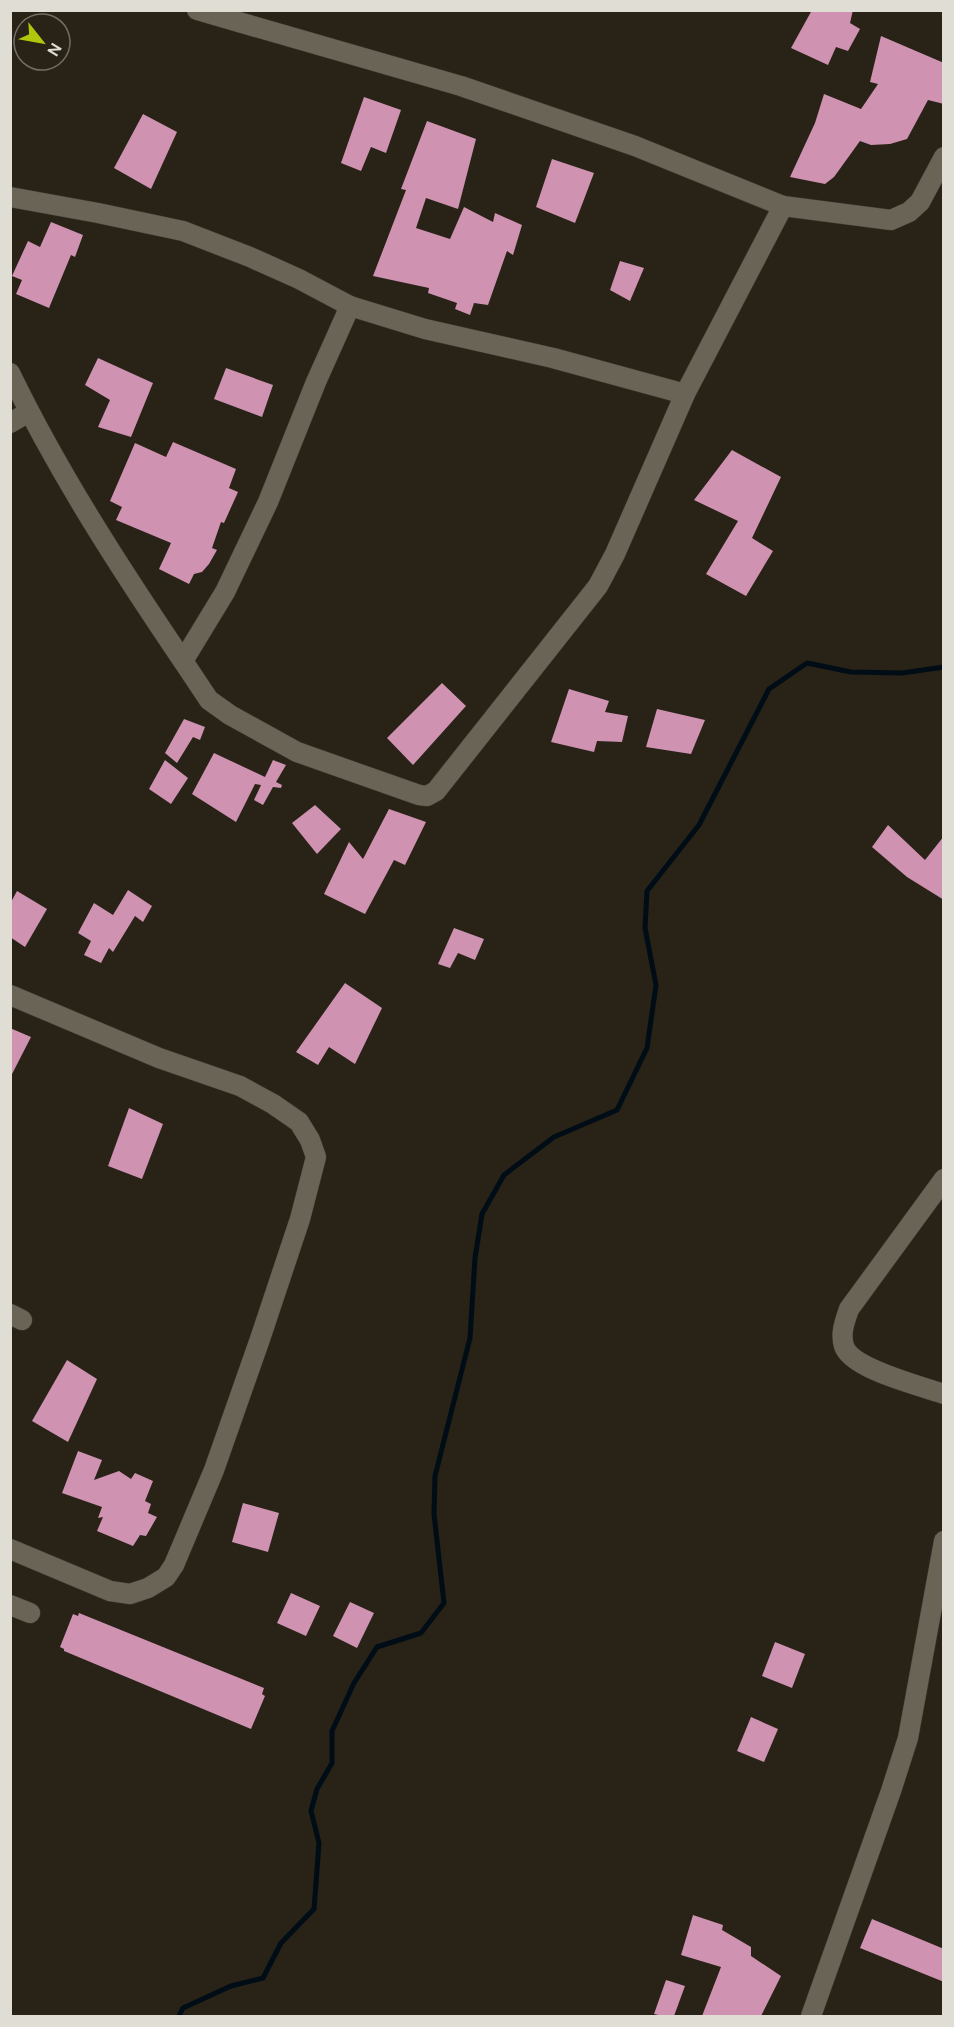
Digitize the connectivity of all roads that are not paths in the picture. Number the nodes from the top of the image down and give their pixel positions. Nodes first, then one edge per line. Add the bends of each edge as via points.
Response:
1 (197, 10) edge
2 (944, 157) edge
3 (10, 197) edge
4 (783, 206) junction
5 (350, 306) junction
6 (10, 373) edge
7 (685, 394) junction
8 (29, 412) junction
9 (10, 423) edge
10 (183, 661) junction
11 (10, 994) edge
12 (944, 1179) edge
13 (944, 1394) edge
14 (944, 1541) edge
15 (10, 1549) edge
16 (10, 1605) edge
17 (30, 1613) dead end
18 (818, 2014) edge

1 - 4 street via 461,86 635,146
2 - 4 street via 920,202 891,220
3 - 5 street via 183,231 280,270
4 - 7 street
5 - 7 street
5 - 10 street via 268,502 225,591
6 - 8 street
7 - 10 street via 603,578 436,791 427,796 297,752 230,715 209,700
8 - 9 street
8 - 10 street via 113,557
11 - 15 street via 159,1058 240,1086 299,1122 316,1157 300,1219 214,1470 166,1577 130,1594 110,1591
12 - 13 street via 849,1309 843,1327 844,1346 861,1365
14 - 18 street via 908,1738
16 - 17 street

